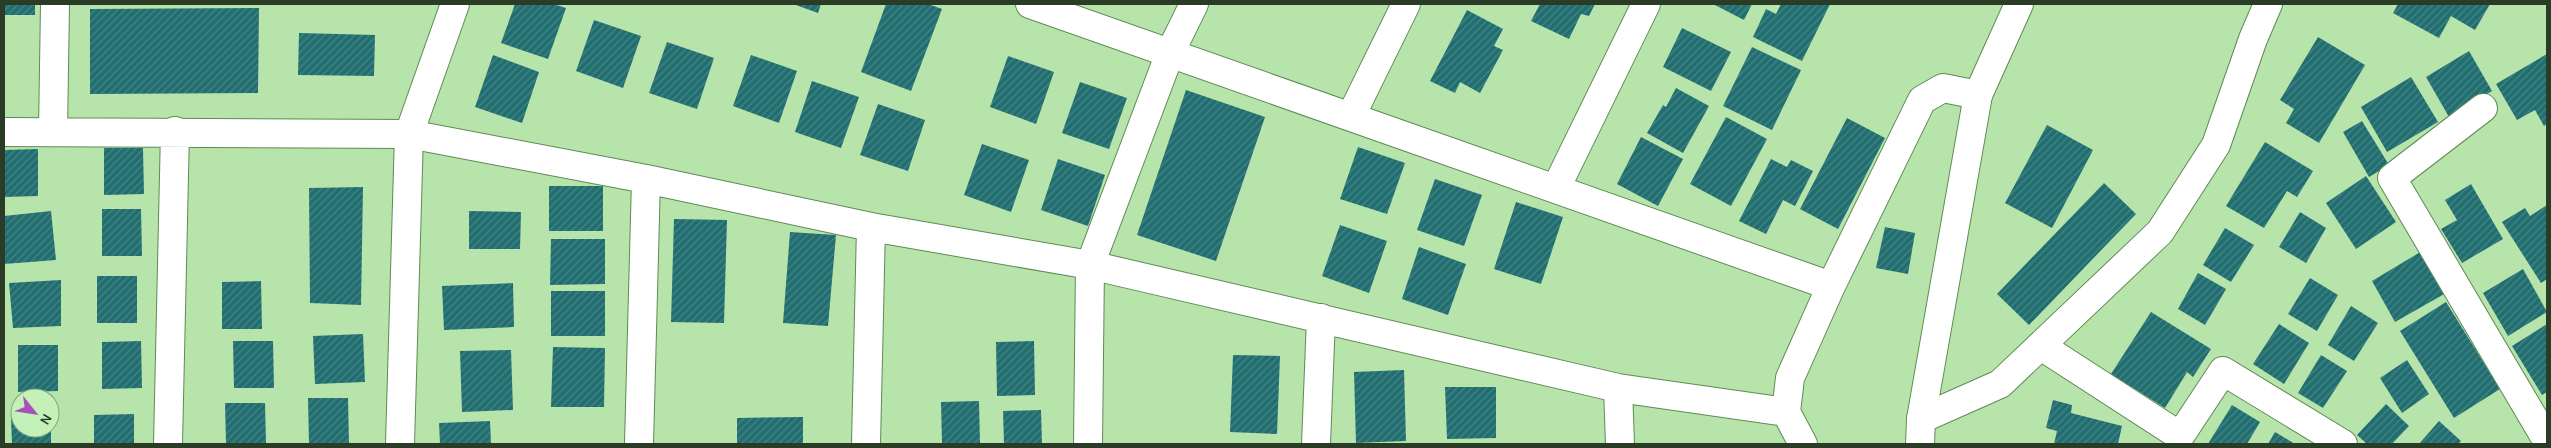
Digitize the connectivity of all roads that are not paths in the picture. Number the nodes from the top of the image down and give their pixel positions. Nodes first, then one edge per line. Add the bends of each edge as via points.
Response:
1 (55, 4) edge
2 (455, 4) edge
3 (1030, 4) edge
4 (1194, 4) edge
5 (1406, 4) edge
6 (1646, 4) edge
7 (2019, 4) edge
8 (2268, 4) edge
9 (1170, 53) junction
10 (1978, 95) junction
11 (2484, 108) dead end
12 (1351, 116) junction
13 (175, 131) junction
14 (4, 132) edge
15 (53, 132) junction
16 (409, 134) junction
17 (646, 179) junction
18 (1556, 188) junction
19 (872, 227) junction
20 (1090, 265) junction
21 (1831, 286) junction
22 (1321, 318) junction
23 (2041, 346) junction
24 (1618, 388) junction
25 (1786, 412) junction
26 (1921, 432) edge
27 (2545, 440) edge
28 (168, 444) edge
29 (400, 444) edge
30 (639, 444) edge
31 (866, 444) edge
32 (1088, 444) edge
33 (1316, 444) edge
34 (1620, 444) edge
35 (1803, 444) edge
36 (2342, 444) edge

1 - 15 street
2 - 16 street
3 - 9 street
4 - 9 street
5 - 12 street
6 - 18 street
7 - 10 street
8 - 23 street via 2252,39 2216,145 2160,232
9 - 12 street
9 - 20 street
10 - 21 street via 1943,88 1922,100
10 - 26 street
11 - 27 street via 2392,178
12 - 18 street
13 - 15 street
13 - 16 street
13 - 28 street
14 - 15 street
16 - 17 street
16 - 29 street
17 - 19 street
17 - 30 street
18 - 21 street
19 - 20 street
19 - 31 street
20 - 22 street
20 - 32 street
21 - 25 street via 1790,378
22 - 24 street
22 - 33 street
23 - 26 street via 2000,384
23 - 36 street via 2180,436 2223,371
24 - 25 street
24 - 34 street
25 - 35 street

